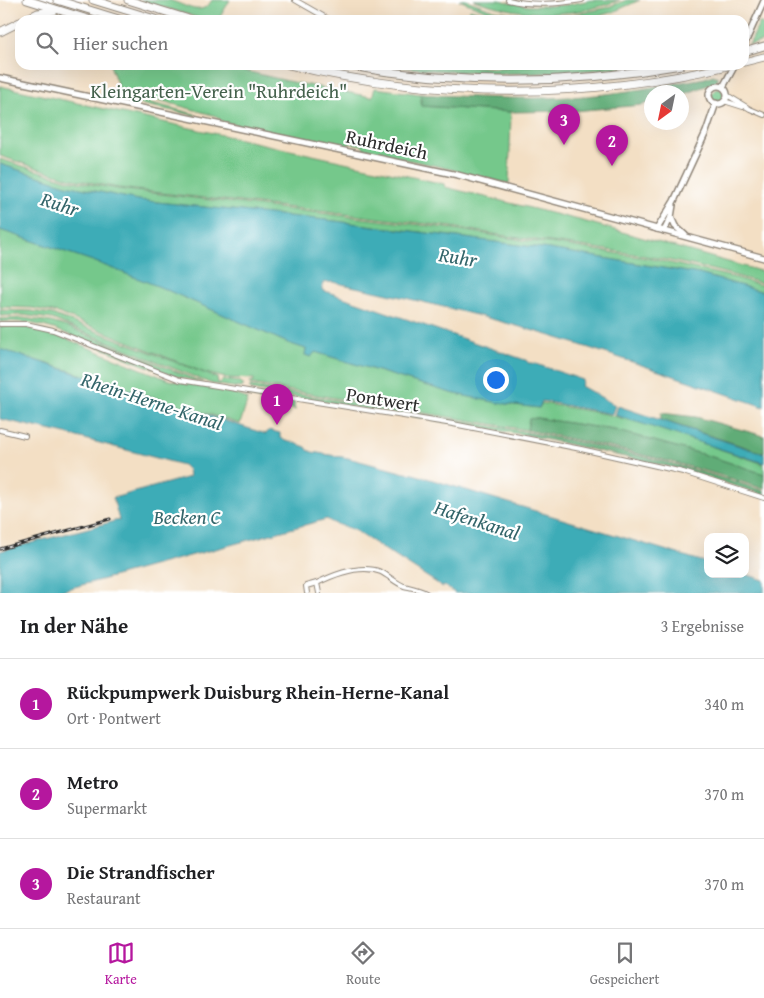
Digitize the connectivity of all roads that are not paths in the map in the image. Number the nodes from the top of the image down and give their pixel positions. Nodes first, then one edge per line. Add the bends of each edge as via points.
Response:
1 (27, 0) edge
2 (57, 0) edge
3 (93, 0) edge
4 (106, 0) edge
5 (128, 0) edge
6 (294, 0) edge
7 (508, 0) edge
8 (582, 0) edge
9 (764, 1) edge
10 (62, 11) junction
11 (127, 11) junction
12 (34, 15) edge
13 (75, 15) edge
14 (106, 15) edge
15 (141, 15) edge
16 (176, 15) edge
17 (321, 15) edge
18 (15, 24) edge
19 (0, 32) edge
20 (749, 35) edge
21 (764, 46) edge
22 (749, 50) edge
23 (764, 57) edge
24 (749, 61) edge
25 (316, 70) edge
26 (381, 70) edge
27 (648, 70) edge
28 (709, 70) edge
29 (732, 70) edge
30 (0, 78) edge
31 (723, 87) junction
32 (726, 98) junction
33 (716, 104) junction
34 (764, 115) edge
35 (673, 204) junction
36 (671, 217) junction
37 (657, 229) junction
38 (664, 231) junction
39 (687, 236) junction
40 (764, 258) edge
41 (0, 324) edge
42 (0, 430) edge
43 (25, 436) dead end
44 (764, 498) edge
45 (317, 583) junction
46 (307, 593) edge
47 (319, 593) edge
48 (426, 593) edge

1 - 10 highway
2 - 14 highway
3 - 11 highway
4 - 11 highway
5 - 16 highway
6 - 17 street
7 - 8 street via 527,4
9 - 20 main road
10 - 12 highway via 48,10
10 - 13 highway
11 - 15 highway
18 - 19 highway
21 - 22 highway
23 - 24 highway
25 - 28 highway via 407,85 504,91 616,85
26 - 27 highway via 505,80 614,75
29 - 31 main road
30 - 37 main road, Ruhrdeich via 449,173
31 - 32 main road
31 - 33 main road via 714,86 710,90 710,99
32 - 33 main road
32 - 34 street
33 - 35 main road
35 - 36 main road
35 - 37 main road
36 - 38 main road
36 - 39 main road via 675,226
37 - 38 main road, Ruhrdeich
38 - 39 main road, Ruhrdeich
39 - 40 main road, Ruhrdeich
41 - 44 street, Pontwert via 26,324 53,330 180,380 447,423 581,449 683,472
42 - 43 street
45 - 46 street via 306,586
45 - 47 street
45 - 48 street via 360,569 370,569

